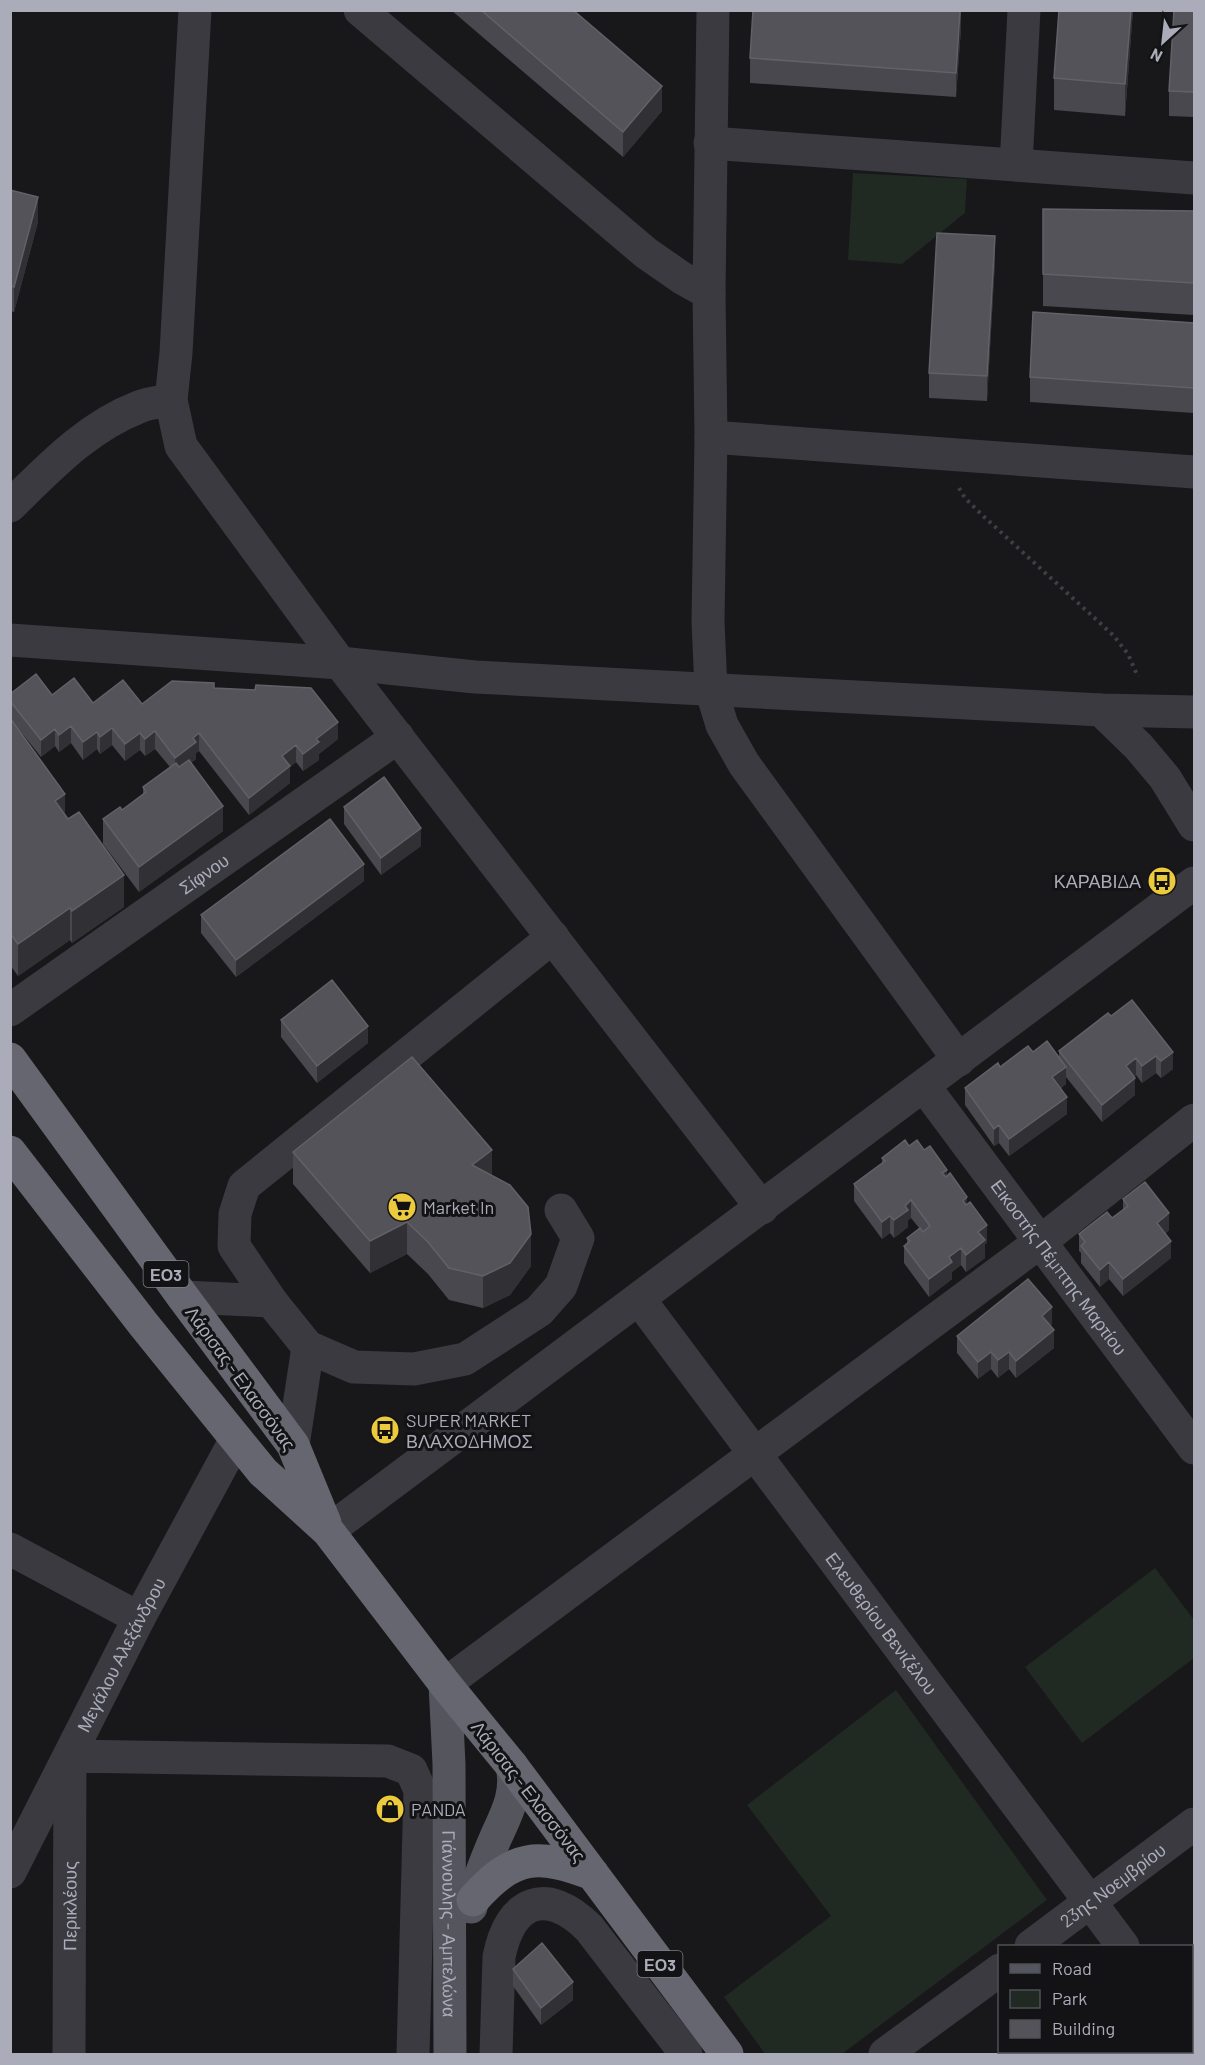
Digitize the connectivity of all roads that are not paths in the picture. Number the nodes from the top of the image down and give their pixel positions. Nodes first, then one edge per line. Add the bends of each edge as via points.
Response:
1 (195, 10) edge
2 (360, 10) edge
3 (712, 10) edge
4 (1024, 10) edge
5 (711, 143) junction
6 (1016, 165) junction
7 (1194, 178) edge
8 (709, 293) junction
9 (171, 400) junction
10 (711, 437) junction
11 (1194, 472) edge
12 (10, 506) edge
13 (10, 640) edge
14 (340, 663) junction
15 (711, 688) junction
16 (1101, 710) junction
17 (1194, 712) edge
18 (398, 737) junction
19 (1194, 825) edge
20 (1194, 884) edge
21 (553, 937) junction
22 (10, 1010) edge
23 (10, 1059) edge
24 (959, 1060) junction
25 (924, 1086) junction
26 (1194, 1120) edge
27 (10, 1152) edge
28 (762, 1208) junction
29 (561, 1210) dead end
30 (1040, 1242) junction
31 (183, 1297) junction
32 (639, 1299) junction
33 (271, 1301) junction
34 (308, 1347) junction
35 (236, 1439) junction
36 (293, 1445) junction
37 (1194, 1448) edge
38 (756, 1454) junction
39 (328, 1531) junction
40 (10, 1549) edge
41 (139, 1618) junction
42 (445, 1684) junction
43 (70, 1756) junction
44 (512, 1766) junction
45 (1194, 1824) edge
46 (10, 1872) edge
47 (593, 1874) junction
48 (473, 1900) junction
49 (1090, 1902) junction
50 (617, 1907) junction
51 (589, 1928) junction
52 (1034, 1945) edge
53 (1122, 1945) edge
54 (998, 1971) edge
55 (69, 2055) edge
56 (413, 2055) edge
57 (451, 2055) edge
58 (496, 2055) edge
59 (686, 2055) edge
60 (727, 2055) edge
61 (885, 2055) edge

1 - 9 street
2 - 8 street via 646,253
3 - 5 street
4 - 6 street
5 - 6 street
5 - 8 street
6 - 7 street
8 - 10 street
9 - 12 street via 141,406 111,420 62,454
9 - 14 street via 180,446
10 - 11 street
10 - 15 street
13 - 14 street
14 - 15 street via 475,677
14 - 18 street
15 - 16 street
15 - 24 street via 722,725 744,764
16 - 17 street
16 - 19 street via 1165,778
18 - 21 street
18 - 22 street, Σίφνου
20 - 24 street
21 - 28 street
21 - 33 street via 244,1186 235,1214 234,1246
23 - 31 highway, Λάρισας - Ελασσόνας / ΕΟ3
24 - 25 street
25 - 28 street
25 - 30 street, Εικοστής Πέμπτης Μαρτίου
26 - 30 street
27 - 35 highway, Λάρισας - Ελασσόνας / ΕΟ3
28 - 32 street
29 - 34 street via 578,1238 561,1286 539,1311 465,1359 414,1369 354,1367
30 - 37 street, Εικοστής Πέμπτης Μαρτίου
30 - 38 street
31 - 33 street
31 - 36 highway, Λάρισας - Ελασσόνας / ΕΟ3
32 - 38 street, Ελευθερίου Βενιζέλου
32 - 39 street
33 - 34 street
34 - 36 street
35 - 39 highway, Λάρισας - Ελασσόνας / ΕΟ3 via 263,1472
35 - 41 street, Μεγάλου Αλεξάνδρου
36 - 39 highway, Λάρισας - Ελασσόνας / ΕΟ3
38 - 42 street
38 - 49 street, Ελευθερίου Βενιζέλου
39 - 42 highway, Λάρισας - Ελασσόνας / ΕΟ3
40 - 41 street
41 - 43 street, Μεγάλου Αλεξάνδρου
42 - 44 highway, Λάρισας - Ελασσόνας / ΕΟ3
42 - 57 main road, Γιάννουλης - Αμπελώνα
43 - 46 street, Μεγάλου Αλεξάνδρου
43 - 55 street, Περικλέους
43 - 56 street via 388,1761 411,1770 420,1790
44 - 47 highway, Λάρισας - Ελασσόνας / ΕΟ3
44 - 48 main road, Γιάννουλης - Αμπελώνα via 515,1778 510,1809
45 - 49 street, 23ης Νοεμβρίου
47 - 48 highway via 549,1861 518,1863 501,1872
47 - 50 highway, Λάρισας - Ελασσόνας / ΕΟ3
48 - 57 main road, Γιάννουλης - Αμπελώνα via 466,1924
49 - 52 street, 23ης Νοεμβρίου
49 - 53 street, Ελευθερίου Βενιζέλου
50 - 51 street
50 - 60 highway, Λάρισας - Ελασσόνας / ΕΟ3
51 - 58 street via 561,1906 529,1906 516,1915 507,1928 499,1957
51 - 59 street
54 - 61 street

